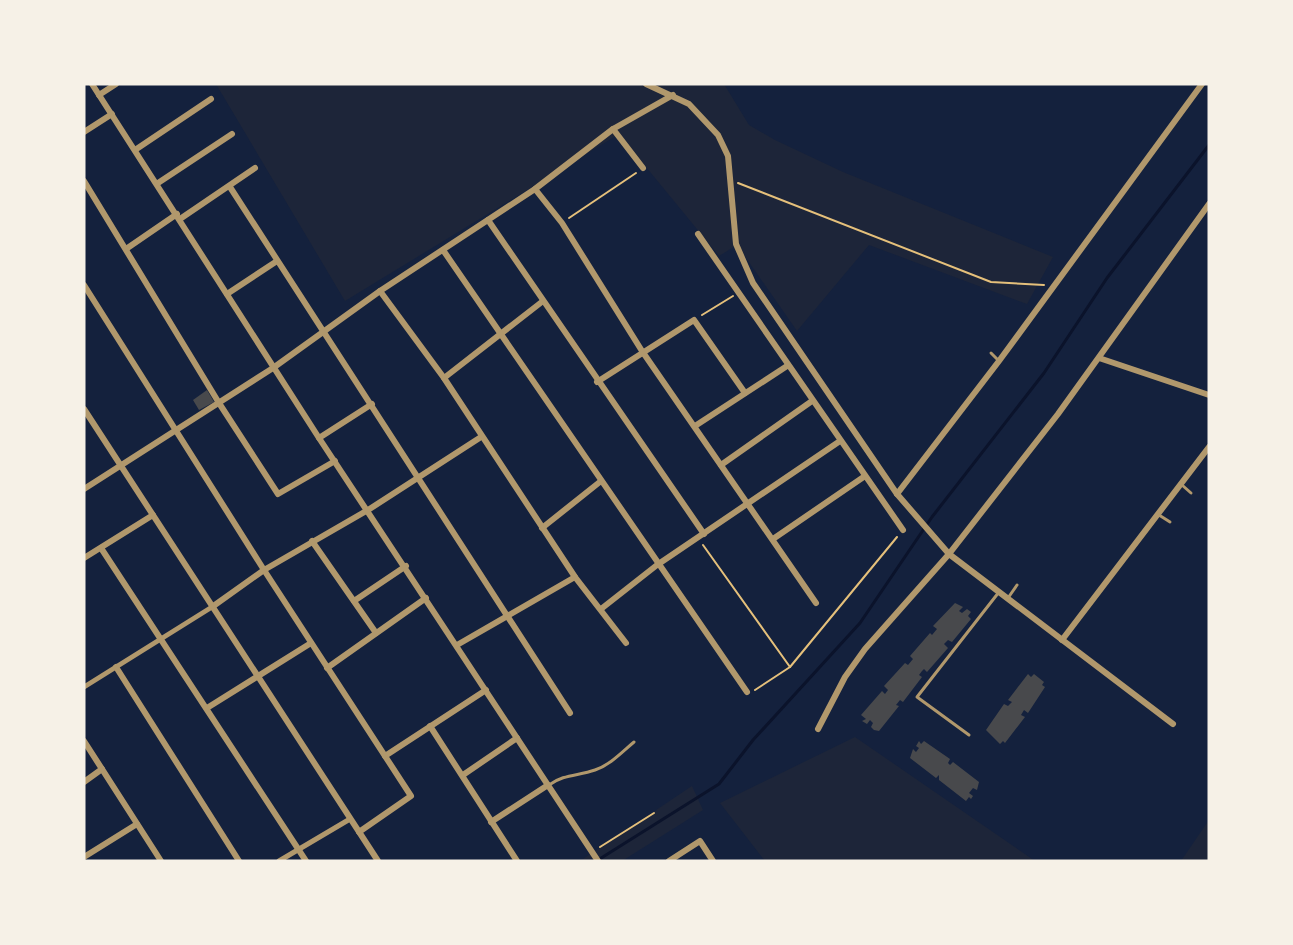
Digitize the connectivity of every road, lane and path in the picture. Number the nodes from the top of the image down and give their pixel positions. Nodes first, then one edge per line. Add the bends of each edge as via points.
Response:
1 (93, 84) edge
2 (116, 84) edge
3 (646, 84) edge
4 (1202, 84) edge
5 (99, 95) junction
6 (673, 95) junction
7 (211, 99) dead end
8 (112, 114) junction
9 (612, 129) junction
10 (84, 132) edge
11 (231, 134) dead end
12 (135, 150) junction
13 (255, 168) dead end
14 (643, 168) joint
15 (732, 180) junction
16 (84, 181) edge
17 (158, 183) junction
18 (230, 187) junction
19 (535, 189) junction
20 (1209, 204) edge
21 (178, 216) junction
22 (488, 220) junction
23 (562, 223) junction
24 (698, 234) dead end
25 (126, 249) junction
26 (443, 250) junction
27 (277, 261) junction
28 (84, 285) edge
29 (1056, 285) junction
30 (380, 291) junction
31 (738, 293) junction
32 (227, 294) junction
33 (543, 302) junction
34 (694, 320) junction
35 (324, 331) junction
36 (501, 335) junction
37 (642, 351) junction
38 (991, 353) dead end
39 (1099, 358) junction
40 (999, 361) junction
41 (787, 366) junction
42 (273, 368) junction
43 (444, 378) junction
44 (597, 382) junction
45 (745, 393) junction
46 (1209, 395) edge
47 (812, 401) junction
48 (219, 403) junction
49 (372, 404) junction
50 (84, 409) edge
51 (695, 426) junction
52 (177, 430) junction
53 (481, 437) junction
54 (319, 438) junction
55 (840, 441) junction
56 (1209, 447) edge
57 (335, 461) junction
58 (120, 465) junction
59 (721, 465) junction
60 (865, 476) junction
61 (418, 477) junction
62 (601, 482) junction
63 (1180, 484) junction
64 (84, 489) edge
65 (1191, 493) dead end
66 (897, 494) junction
67 (748, 504) junction
68 (368, 510) junction
69 (1157, 514) junction
70 (153, 515) junction
71 (1170, 522) dead end
72 (542, 528) junction
73 (903, 530) joint
74 (701, 536) junction
75 (773, 539) junction
76 (312, 541) junction
77 (101, 548) junction
78 (949, 554) junction
79 (84, 558) edge
80 (657, 565) junction
81 (406, 566) junction
82 (264, 570) junction
83 (574, 577) junction
84 (1017, 585) dead end
85 (999, 592) junction
86 (426, 598) junction
87 (1007, 599) junction
88 (354, 600) junction
89 (816, 603) dead end
90 (212, 607) junction
91 (600, 609) junction
92 (508, 616) junction
93 (376, 633) junction
94 (160, 640) junction
95 (1062, 640) junction
96 (311, 643) junction
97 (626, 643) dead end
98 (457, 645) junction
99 (116, 667) junction
100 (790, 667) junction
101 (327, 668) junction
102 (257, 677) junction
103 (84, 687) edge
104 (486, 690) junction
105 (747, 692) joint
106 (207, 708) junction
107 (570, 713) dead end
108 (1173, 723) dead end
109 (430, 726) junction
110 (818, 729) dead end
111 (969, 735) dead end
112 (518, 738) junction
113 (84, 741) edge
114 (634, 742) dead end
115 (385, 756) junction
116 (102, 769) junction
117 (463, 775) junction
118 (84, 782) edge
119 (548, 785) junction
120 (654, 813) dead end
121 (350, 819) junction
122 (492, 822) junction
123 (137, 824) junction
124 (359, 832) junction
125 (299, 849) junction
126 (590, 850) junction
127 (84, 857) edge
128 (161, 861) edge
129 (239, 861) edge
130 (279, 861) edge
131 (306, 861) edge
132 (378, 861) edge
133 (517, 861) edge
134 (598, 861) edge
135 (669, 861) edge
136 (713, 861) edge

1 - 5 street
2 - 5 street
3 - 6 street
4 - 29 street
5 - 8 street
6 - 9 street
6 - 15 street via 705,118 718,135 728,156
7 - 12 street
8 - 10 street
8 - 12 street
9 - 14 street
9 - 19 street
11 - 17 street
12 - 17 street
13 - 18 street
14 - 23 path
15 - 29 path via 991,282
15 - 66 street via 736,244 753,283
16 - 25 street
17 - 21 street
18 - 21 street
18 - 27 street
19 - 22 street
19 - 23 street
20 - 39 street
21 - 25 street
21 - 32 street
22 - 26 street
22 - 33 street
23 - 37 street
24 - 31 street
25 - 48 street
26 - 30 street
26 - 36 street
27 - 32 street
27 - 35 street
28 - 52 street
29 - 40 street
30 - 35 street
30 - 43 street
31 - 34 path
31 - 41 street
32 - 42 street
33 - 36 street
33 - 44 street
34 - 37 street
34 - 45 street
35 - 42 street
35 - 49 street
36 - 43 street
36 - 62 street
37 - 44 street
37 - 51 street
38 - 40 lane
39 - 46 street
39 - 78 street
40 - 66 street
41 - 45 street
41 - 47 street
42 - 48 street
42 - 54 street
43 - 53 street
44 - 74 street
45 - 51 street
47 - 55 street
47 - 59 street
48 - 52 street
48 - 57 street via 278,494
49 - 54 street
49 - 61 street
50 - 58 street
51 - 59 street
52 - 58 street
52 - 82 street
53 - 61 street
53 - 72 street
54 - 57 street
55 - 60 street
55 - 67 street
56 - 63 street
57 - 68 street
58 - 64 street
58 - 70 street
59 - 67 street
60 - 73 street
60 - 75 street
61 - 68 street
61 - 92 street
62 - 72 street
62 - 80 street
63 - 65 lane
63 - 69 street
66 - 78 street
67 - 74 street
67 - 75 street
68 - 76 street
68 - 81 street
69 - 71 lane
69 - 95 street
70 - 77 street
70 - 90 street
72 - 83 street
73 - 100 path
74 - 80 street
74 - 100 path
75 - 89 street
76 - 82 street
76 - 88 street
77 - 79 street
77 - 94 street
78 - 85 street
78 - 110 street via 865,649 845,677
80 - 91 street
80 - 105 street
81 - 86 street
81 - 88 street
82 - 90 street
82 - 96 street
83 - 91 street
83 - 92 street
84 - 87 lane
85 - 87 street
85 - 111 lane via 917,697
86 - 93 street
86 - 98 street
87 - 95 street
88 - 93 street
90 - 94 street
90 - 102 street
91 - 97 street
92 - 98 street
92 - 107 street
93 - 101 street
94 - 99 street
94 - 106 street
95 - 108 street
96 - 101 street
96 - 102 street
98 - 104 street
99 - 103 street
99 - 129 street
100 - 105 path
101 - 115 street
102 - 106 street
102 - 121 street
104 - 109 street
104 - 112 street
106 - 125 street
109 - 115 street
109 - 117 street
112 - 117 street
112 - 119 street
113 - 116 street
114 - 119 lane via 606,766 561,776
115 - 124 street via 411,796
116 - 118 street
116 - 123 street
117 - 122 street
119 - 122 street
119 - 126 street
120 - 126 path
121 - 124 street
121 - 125 street
122 - 133 street
123 - 127 street
123 - 128 street
124 - 132 street
125 - 130 street
125 - 131 street
126 - 134 street
135 - 136 street via 700,841

